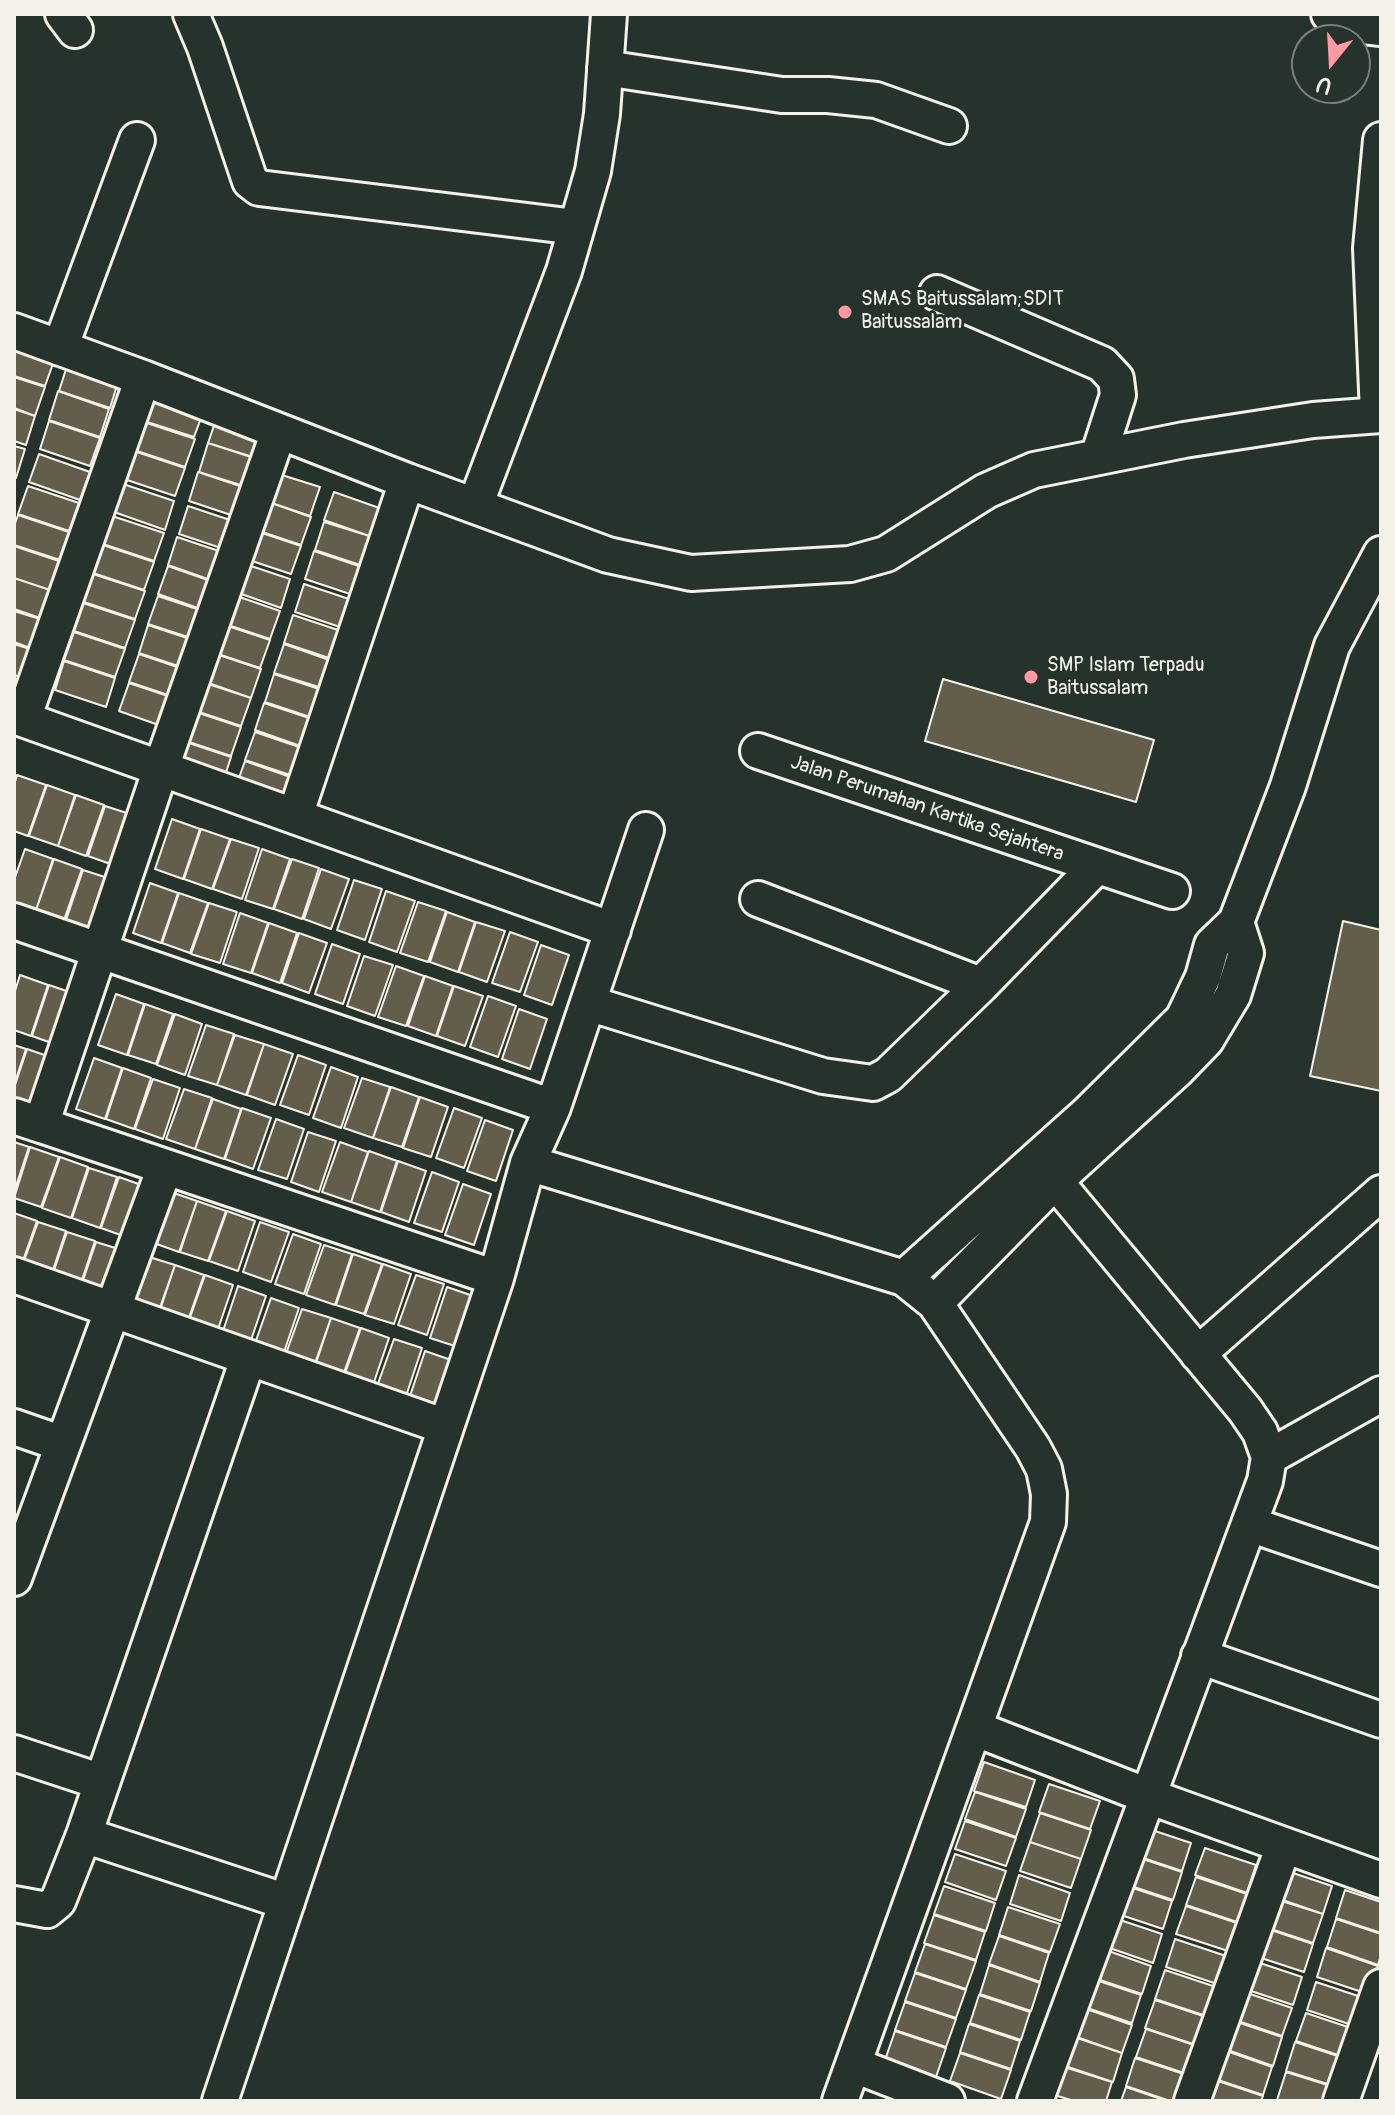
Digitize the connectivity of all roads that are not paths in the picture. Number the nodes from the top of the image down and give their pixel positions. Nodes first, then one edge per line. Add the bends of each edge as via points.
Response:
1 (191, 14) edge
2 (609, 14) edge
3 (1329, 14) edge
4 (1381, 28) edge
5 (605, 68) junction
6 (949, 126) dead end
7 (137, 140) dead end
8 (1381, 140) edge
9 (576, 227) junction
10 (937, 293) dead end
11 (14, 331) edge
12 (60, 348) junction
13 (143, 378) junction
14 (1380, 415) edge
15 (279, 431) junction
16 (1098, 457) junction
17 (407, 481) junction
18 (475, 506) junction
19 (1381, 554) edge
20 (18, 718) edge
21 (758, 751) dead end
22 (161, 768) junction
23 (295, 816) junction
24 (646, 830) dead end
25 (1096, 867) junction
26 (1172, 891) dead end
27 (758, 899) dead end
28 (14, 921) edge
29 (1236, 922) junction
30 (613, 930) junction
31 (100, 951) junction
32 (981, 985) junction
33 (588, 1003) junction
34 (553, 1107) junction
35 (28, 1120) edge
36 (528, 1163) junction
37 (165, 1167) junction
38 (1055, 1181) junction
39 (1381, 1193) edge
40 (14, 1275) edge
41 (496, 1278) junction
42 (904, 1278) junction
43 (935, 1303) junction
44 (111, 1308) junction
45 (1198, 1354) junction
46 (248, 1359) junction
47 (1381, 1394) edge
48 (14, 1427) edge
49 (446, 1427) junction
50 (63, 1444) junction
51 (1269, 1457) junction
52 (1249, 1524) junction
53 (1381, 1569) edge
54 (14, 1578) edge
55 (1199, 1656) junction
56 (1381, 1720) edge
57 (976, 1729) junction
58 (14, 1753) edge
59 (102, 1782) junction
60 (1148, 1796) junction
61 (84, 1835) junction
62 (1284, 1845) junction
63 (1381, 1880) edge
64 (287, 1902) junction
65 (14, 1904) edge
66 (1381, 1987) edge
67 (854, 2065) junction
68 (220, 2101) edge
69 (840, 2101) edge
70 (947, 2101) edge
71 (1035, 2101) edge
72 (1192, 2101) edge
73 (1341, 2101) edge

1 - 9 street via 250,181 259,188
2 - 5 street
3 - 4 street
5 - 6 street via 782,95 876,100
5 - 9 street via 593,171
7 - 12 street
8 - 14 street via 1371,248
9 - 18 street
10 - 16 street via 1102,364 1116,379 1118,395
11 - 12 street
12 - 13 street
13 - 15 street
13 - 20 street
14 - 16 street via 1313,420
15 - 17 street
15 - 22 street
16 - 18 street via 1034,470 986,491 886,554 850,564 691,573 608,555
17 - 18 street
17 - 23 street
19 - 29 street via 1332,646 1288,786
20 - 22 street
21 - 25 street, Jalan Perumahan Kartika Sejahtera
22 - 23 street
22 - 31 street
23 - 30 street
24 - 30 street
25 - 26 street, Jalan Perumahan Kartika Sejahtera
25 - 32 street, Jalan Perumahan Kartika Sejahtera
27 - 32 street
28 - 31 street
29 - 38 street via 1246,953 1233,995 1206,1040
29 - 42 street via 1212,945 1183,1019 1086,1115
30 - 33 street
31 - 34 street
31 - 35 street
32 - 33 street, Jalan Perumahan Kartika Sejahtera via 888,1075 873,1083 823,1076
33 - 34 street
34 - 36 street
35 - 37 street
36 - 41 street
36 - 42 street
37 - 41 street
37 - 44 street
38 - 43 street
38 - 45 street
39 - 45 street
40 - 44 street
41 - 49 street
42 - 43 street
43 - 57 street via 1033,1448 1049,1494 1048,1522
44 - 46 street
44 - 50 street
45 - 51 street via 1260,1432
46 - 49 street
46 - 59 street
47 - 51 street
48 - 50 street
49 - 64 street
50 - 54 street
51 - 52 street
52 - 53 street
52 - 55 street
55 - 56 street
55 - 60 street
57 - 60 street
57 - 67 street
58 - 59 street
59 - 61 street
60 - 62 street
60 - 71 street
61 - 64 street
61 - 65 street via 58,1901 47,1910
62 - 63 street
62 - 72 street
64 - 68 street
66 - 73 street
67 - 69 street
67 - 70 street

